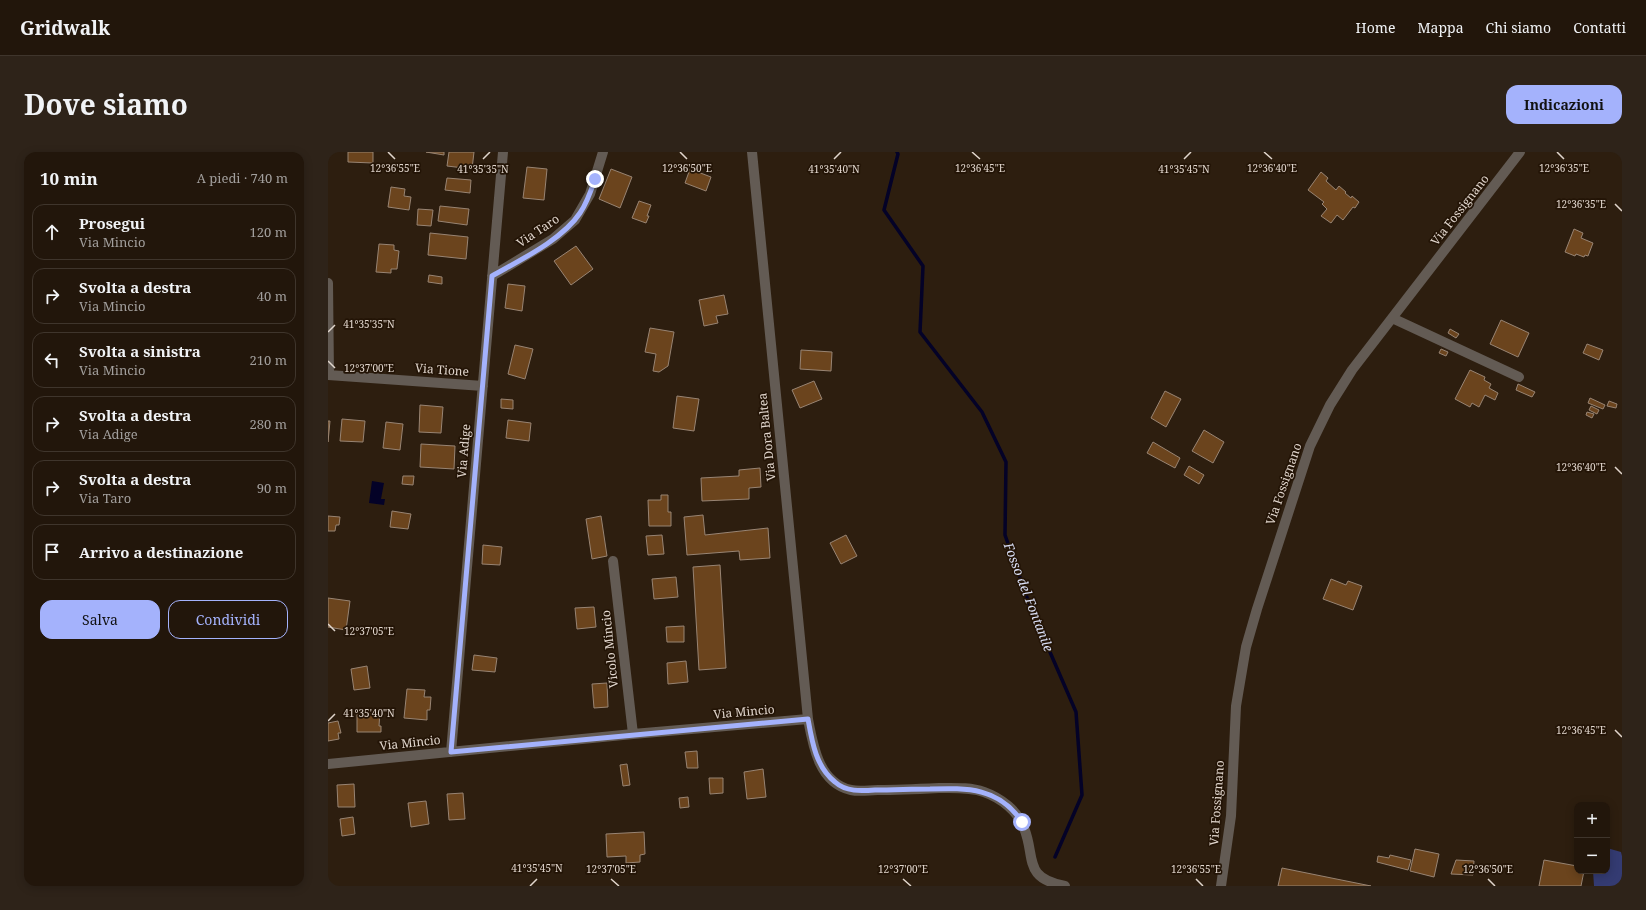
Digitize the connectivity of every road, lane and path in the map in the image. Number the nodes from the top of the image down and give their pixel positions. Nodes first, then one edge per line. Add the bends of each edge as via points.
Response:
1 (503, 152) edge
2 (603, 152) edge
3 (752, 152) edge
4 (1520, 152) edge
5 (492, 276) junction
6 (328, 283) edge
7 (1392, 318) junction
8 (328, 375) edge
9 (1519, 377) dead end
10 (483, 386) junction
11 (614, 561) dead end
12 (808, 719) junction
13 (633, 734) junction
14 (451, 752) junction
15 (328, 764) edge
16 (1065, 886) edge
17 (1221, 886) edge

1 - 5 street, Via Adige
2 - 5 street, Via Taro via 590,194 575,220 553,239
3 - 12 street, Via Dora Baltea
4 - 7 street, Via Fossignano
5 - 10 street, Via Adige
6 - 8 street
7 - 9 street
7 - 17 street, Via Fossignano via 1345,380 1319,425 1299,478 1257,609 1244,659 1236,706 1231,816
8 - 10 street, Via Tione
10 - 14 street, Via Adige
11 - 13 street, Vicolo Mincio
12 - 13 street, Via Mincio
12 - 16 street via 817,758 824,771 839,786 857,791 969,788 989,794 1008,806 1022,822 1031,862 1038,873 1051,882
13 - 14 street, Via Mincio
14 - 15 street, Via Mincio

